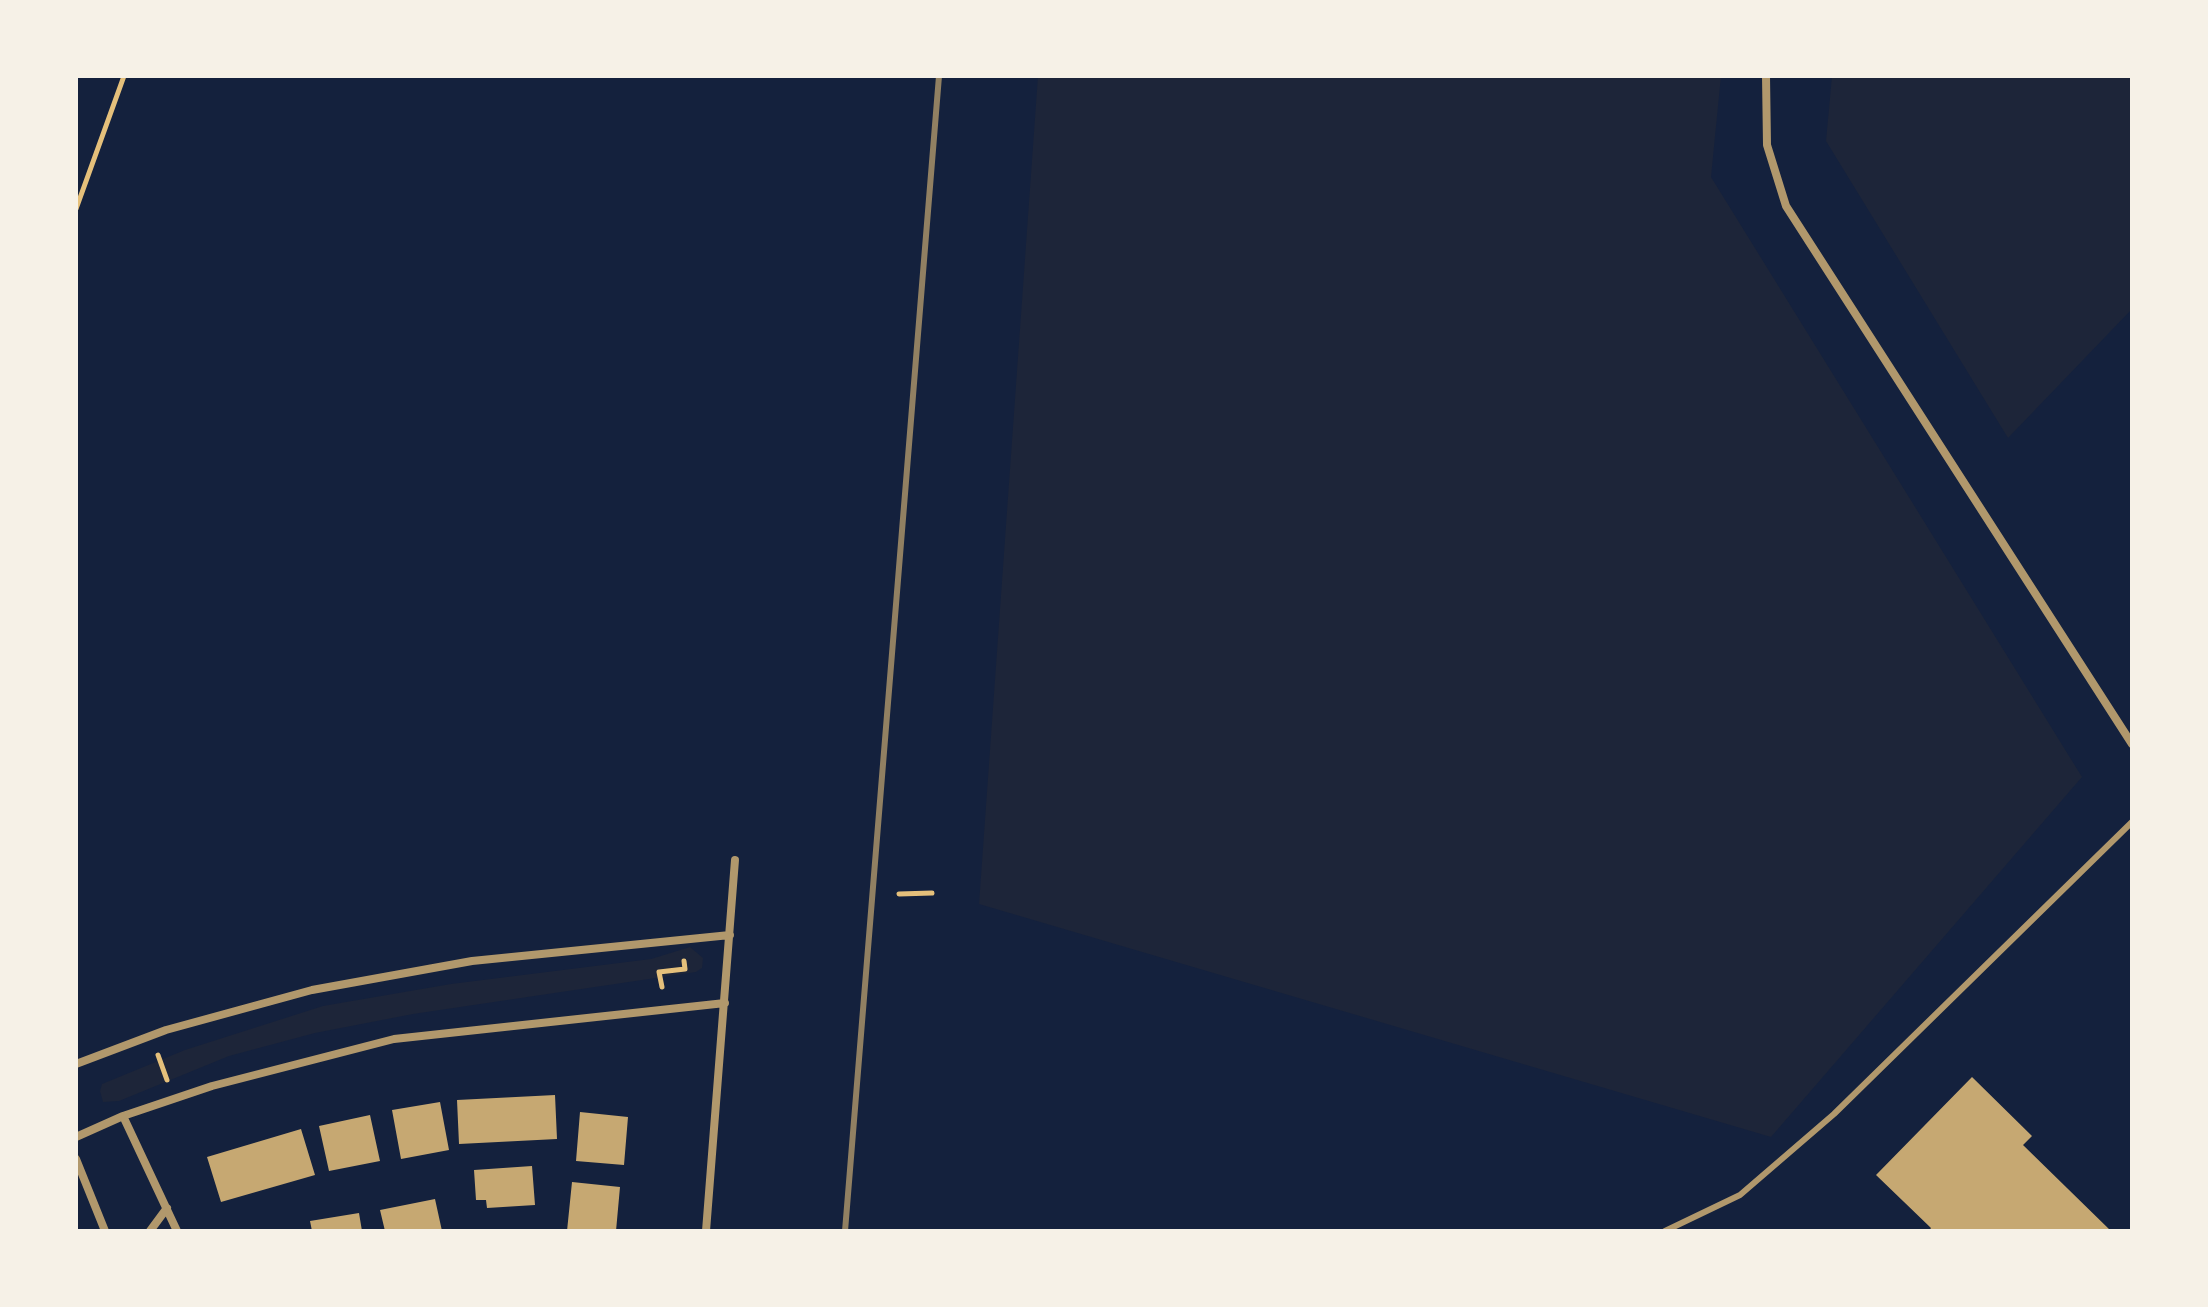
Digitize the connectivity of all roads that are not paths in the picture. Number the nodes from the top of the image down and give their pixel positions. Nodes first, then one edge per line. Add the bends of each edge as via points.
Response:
1 (1766, 76) edge
2 (2132, 744) edge
3 (2132, 822) edge
4 (735, 860) dead end
5 (730, 935) junction
6 (725, 1003) junction
7 (76, 1064) edge
8 (123, 1116) junction
9 (76, 1137) edge
10 (76, 1159) edge
11 (167, 1208) junction
12 (104, 1229) edge
13 (113, 1231) edge
14 (150, 1231) edge
15 (177, 1231) edge
16 (706, 1231) edge
17 (1665, 1231) edge

1 - 2 street via 1767,145 1786,206
3 - 17 lane via 1822,1124 1740,1195
4 - 5 street
5 - 6 street
5 - 7 street via 426,968 312,990 150,1036
6 - 8 street via 394,1039
6 - 16 street
8 - 9 street
8 - 11 street
10 - 12 street
11 - 14 street
11 - 15 street
12 - 13 street

